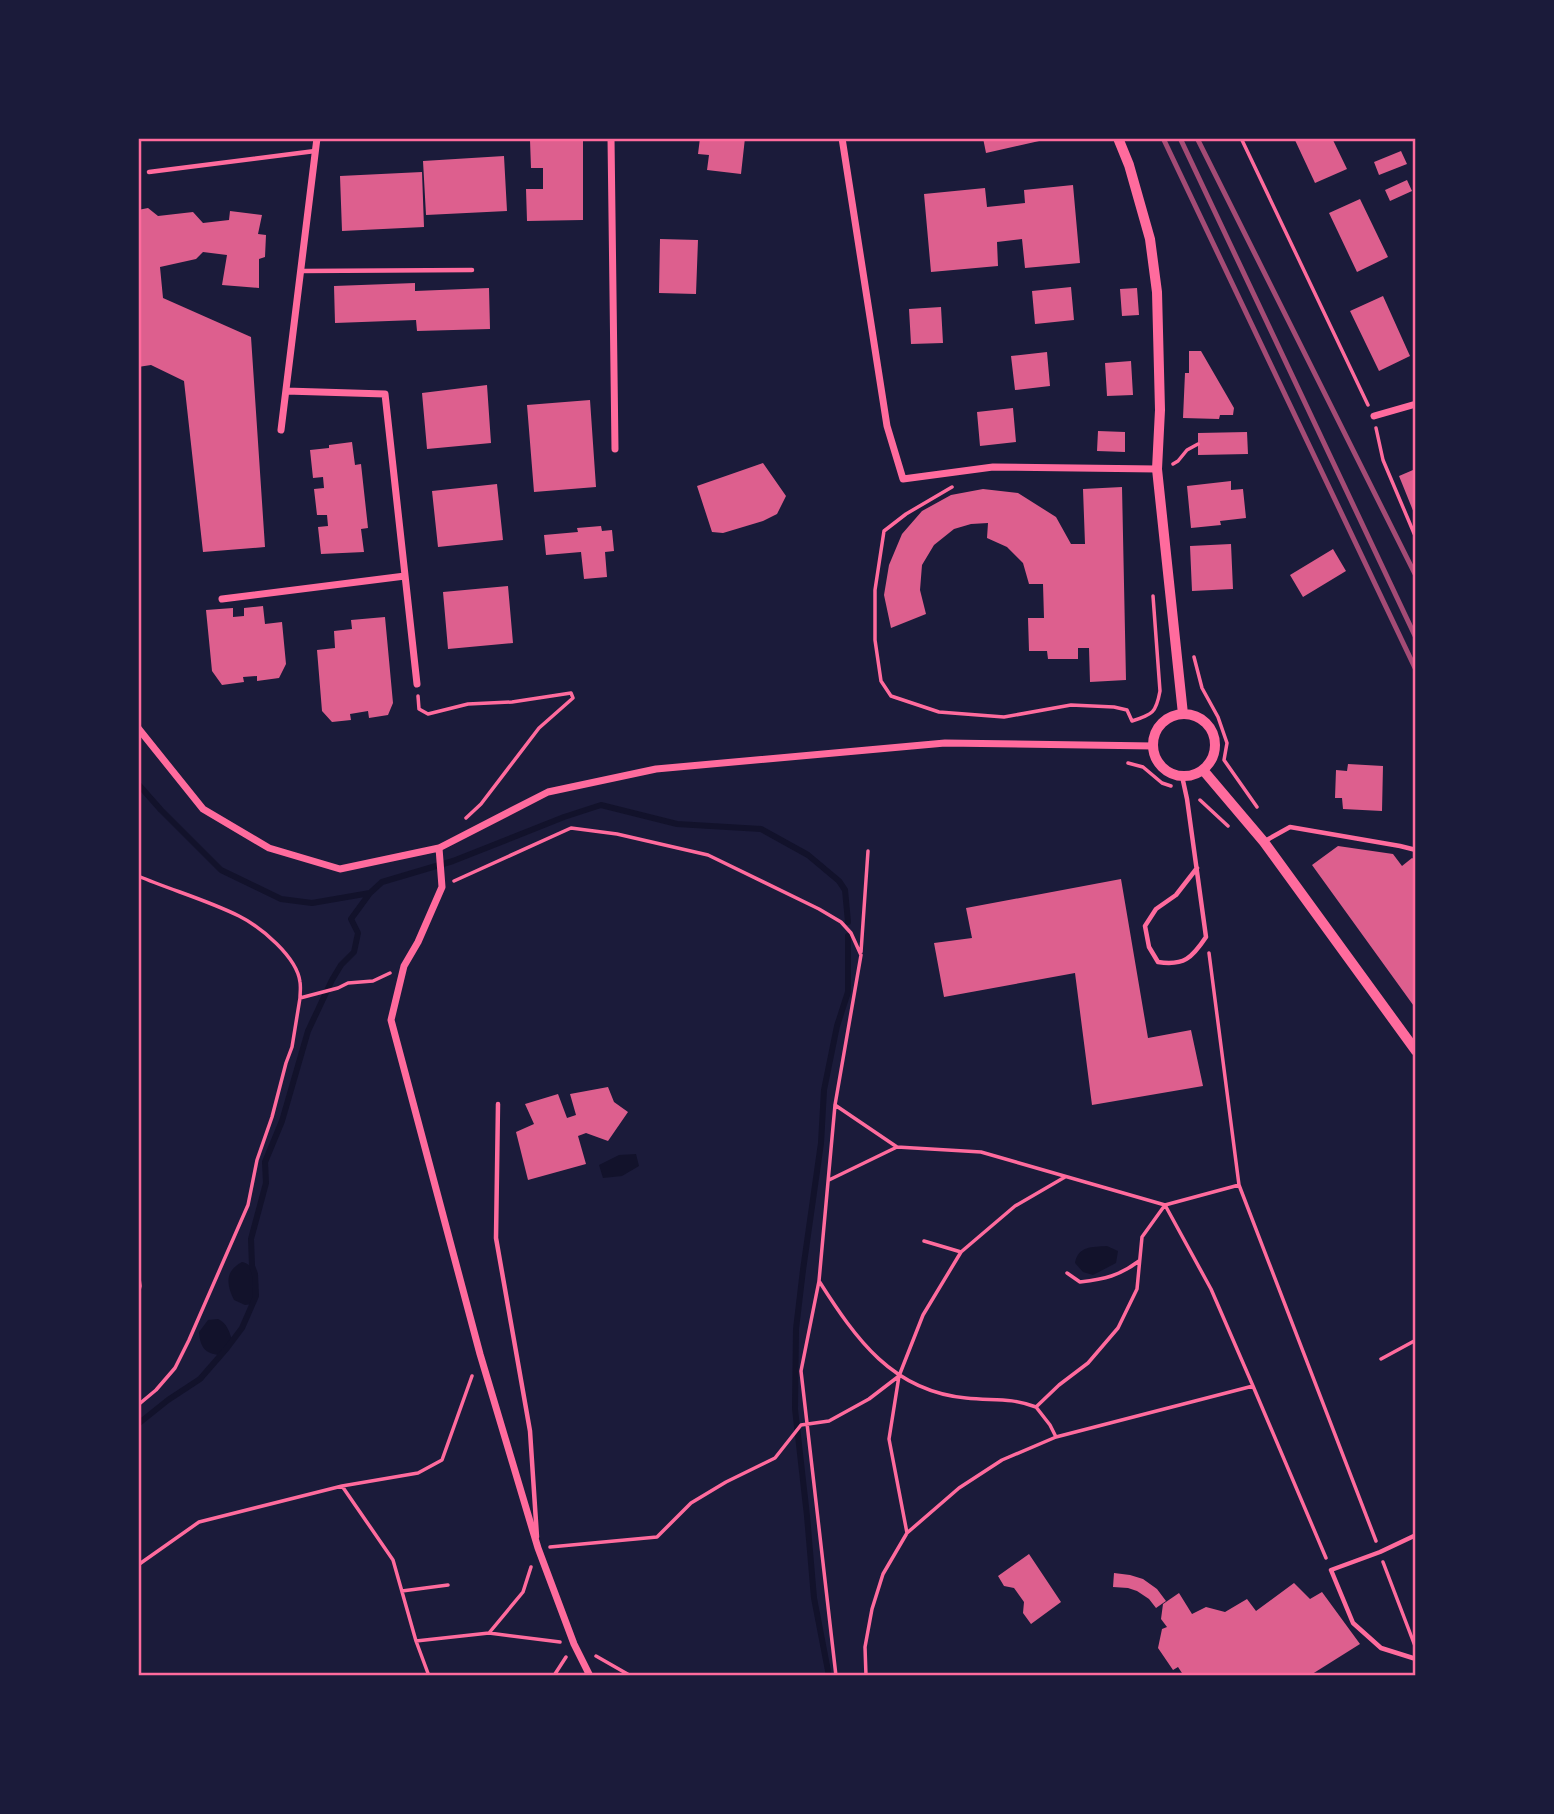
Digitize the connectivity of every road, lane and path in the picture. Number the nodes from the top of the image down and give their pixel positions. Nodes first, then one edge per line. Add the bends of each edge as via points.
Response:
1 (317, 138) edge
2 (611, 138) edge
3 (842, 138) edge
4 (1118, 138) edge
5 (1241, 138) edge
6 (316, 151) junction
7 (149, 172) dead end
8 (472, 270) dead end
9 (301, 271) junction
10 (286, 391) junction
11 (1416, 404) edge
12 (1374, 416) junction
13 (281, 430) dead end
14 (1198, 444) dead end
15 (615, 449) dead end
16 (1157, 469) junction
17 (954, 486) dead end
18 (1414, 532) edge
19 (1416, 538) edge
20 (405, 576) junction
21 (1153, 597) dead end
22 (222, 599) dead end
23 (1193, 655) dead end
24 (417, 684) joint
25 (1183, 714) junction
26 (138, 728) edge
27 (1154, 746) junction
28 (1128, 762) dead end
29 (1203, 770) junction
30 (1182, 776) junction
31 (1187, 792) junction
32 (463, 821) dead end
33 (1276, 834) junction
34 (1264, 842) junction
35 (1416, 850) edge
36 (868, 851) dead end
37 (440, 852) junction
38 (1197, 867) junction
39 (138, 876) edge
40 (442, 887) junction
41 (1206, 937) junction
42 (861, 954) junction
43 (404, 966) junction
44 (300, 998) junction
45 (1416, 1051) edge
46 (498, 1104) dead end
47 (835, 1105) junction
48 (897, 1147) junction
49 (1065, 1177) junction
50 (829, 1180) junction
51 (1239, 1185) junction
52 (1165, 1205) junction
53 (924, 1241) dead end
54 (961, 1252) junction
55 (1139, 1261) junction
56 (138, 1271) edge
57 (1067, 1273) dead end
58 (819, 1282) junction
59 (138, 1294) edge
60 (1416, 1340) edge
61 (480, 1354) junction
62 (1381, 1359) dead end
63 (899, 1376) junction
64 (1253, 1386) junction
65 (138, 1405) edge
66 (1036, 1407) junction
67 (807, 1425) junction
68 (1056, 1437) junction
69 (342, 1486) junction
70 (907, 1533) junction
71 (1416, 1535) edge
72 (538, 1548) junction
73 (1380, 1552) junction
74 (138, 1565) edge
75 (1331, 1570) junction
76 (447, 1585) dead end
77 (402, 1591) junction
78 (489, 1633) junction
79 (416, 1641) junction
80 (574, 1644) junction
81 (1416, 1648) edge
82 (1416, 1659) edge
83 (429, 1676) edge
84 (590, 1676) edge
85 (631, 1676) edge
86 (836, 1676) edge
87 (866, 1676) edge

1 - 6 street
2 - 15 street
3 - 16 street via 887,426 903,479 993,467
4 - 16 street via 1150,239 1157,292
5 - 12 path
6 - 7 lane
6 - 9 street
8 - 9 lane
9 - 10 street
10 - 13 street
10 - 20 street via 385,394
11 - 12 street
12 - 18 path via 1383,460
14 - 16 path via 1178,461
16 - 25 street
17 - 21 path via 884,531 875,590 875,640 881,681 891,696 939,712 1004,717 1071,705 1114,707 1127,710 1132,721 1141,718 1158,704 1160,691
18 - 19 path
20 - 22 street
20 - 24 street
23 - 33 path via 1227,743 1224,760
24 - 32 path via 419,709 428,714 468,704 571,693 573,698 539,728
25 - 27 street via 1165,721
25 - 29 street via 1201,719 1214,734 1214,754
26 - 37 street via 203,809 269,848 340,869
27 - 30 street via 1159,763
27 - 37 street via 945,743 656,769 548,792
28 - 31 path
29 - 30 street
29 - 34 street
30 - 31 lane
31 - 38 lane
33 - 34 lane
33 - 35 lane via 1290,827
34 - 45 street
36 - 42 path
37 - 40 street
38 - 41 lane
38 - 41 lane via 1145,926 1158,962 1174,965 1195,954
39 - 44 path via 241,917 276,943 298,974
40 - 42 path via 571,828 617,834 708,855 819,909 841,922
40 - 43 street
41 - 51 path
42 - 47 path
43 - 44 path via 373,981 348,983
43 - 61 street via 391,1020
44 - 65 path via 292,1047 248,1205 175,1368
46 - 72 lane via 496,1238 530,1431
47 - 48 path
47 - 50 path
48 - 49 path via 981,1153
48 - 50 path
49 - 52 path
49 - 54 path via 1016,1206
50 - 58 path
51 - 52 path
51 - 73 path
52 - 55 path via 1142,1237
52 - 64 path via 1211,1289
53 - 54 path
54 - 63 path via 923,1315
55 - 57 path via 1106,1279 1080,1282
55 - 66 path via 1137,1289 1118,1328 1088,1363
56 - 59 path
58 - 63 path via 863,1345
58 - 67 path via 801,1371
60 - 62 path
61 - 69 path via 442,1460 418,1473
61 - 72 street
63 - 66 path via 926,1390
63 - 67 path via 829,1421
63 - 70 path via 889,1439
64 - 68 path
64 - 75 path
66 - 68 path
67 - 72 path via 801,1425 775,1458 691,1503 657,1537
67 - 86 path
68 - 70 path via 1002,1460 959,1488
69 - 74 path via 199,1522
69 - 77 path via 393,1560
70 - 87 path via 883,1574 872,1608 865,1647
71 - 73 lane
72 - 78 path via 523,1592
72 - 80 street
73 - 75 lane
73 - 81 path
75 - 82 lane via 1353,1623 1381,1648
76 - 77 path
77 - 79 path
78 - 79 path
78 - 80 path
79 - 83 path
80 - 84 street
80 - 85 path

